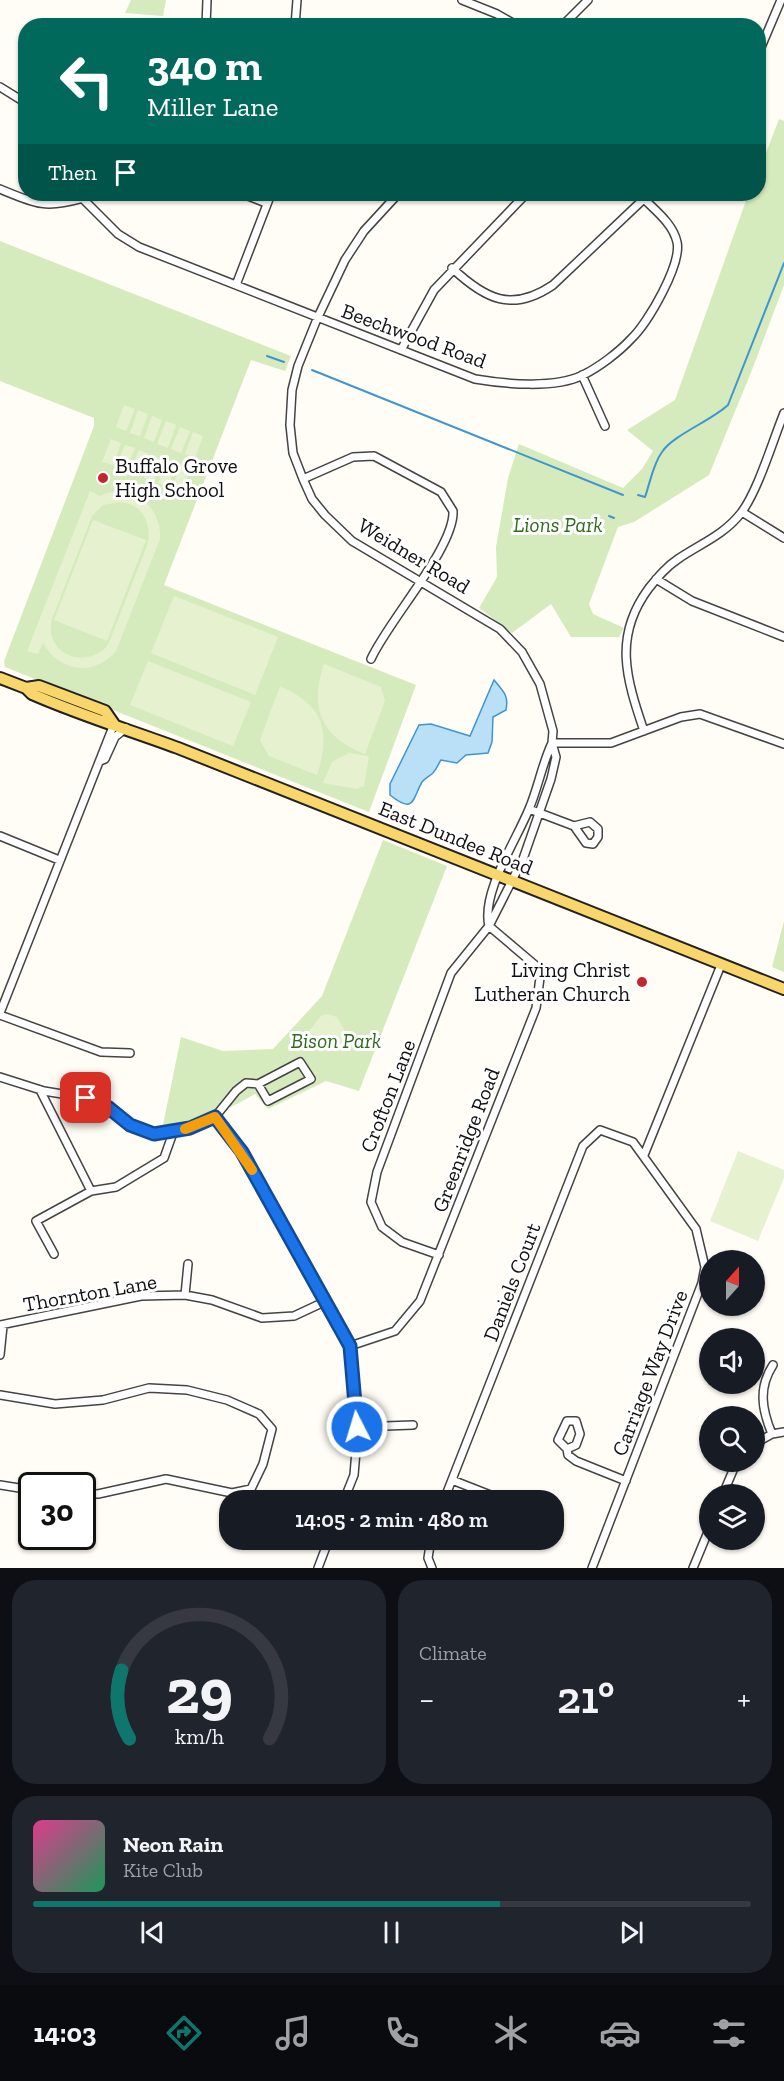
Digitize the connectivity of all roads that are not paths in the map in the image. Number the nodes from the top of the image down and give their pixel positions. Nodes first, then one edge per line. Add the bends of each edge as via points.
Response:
1 (207, 0) edge
2 (297, 0) edge
3 (462, 0) edge
4 (588, 0) edge
5 (781, 0) edge
6 (206, 18) edge
7 (296, 18) edge
8 (505, 18) edge
9 (570, 18) edge
10 (766, 35) edge
11 (0, 87) edge
12 (18, 98) edge
13 (0, 189) edge
14 (18, 197) edge
15 (28, 201) edge
16 (66, 201) edge
17 (84, 201) edge
18 (261, 201) edge
19 (392, 201) edge
20 (519, 201) edge
21 (642, 201) edge
22 (651, 201) edge
23 (266, 203) joint
24 (452, 268) junction
25 (236, 285) junction
26 (317, 319) junction
27 (401, 350) junction
28 (582, 375) junction
29 (784, 413) edge
30 (604, 426) dead end
31 (780, 433) edge
32 (303, 479) junction
33 (742, 512) junction
34 (784, 538) edge
35 (656, 579) junction
36 (422, 580) junction
37 (784, 637) edge
38 (371, 659) dead end
39 (0, 678) edge
40 (114, 724) junction
41 (126, 728) junction
42 (644, 730) junction
43 (552, 743) junction
44 (784, 744) edge
45 (100, 761) junction
46 (529, 809) junction
47 (540, 814) junction
48 (574, 826) dead end
49 (0, 836) edge
50 (59, 860) junction
51 (498, 876) junction
52 (510, 880) junction
53 (489, 926) junction
54 (721, 964) junction
55 (784, 989) edge
56 (0, 1014) edge
57 (129, 1053) dead end
58 (0, 1077) edge
59 (258, 1084) junction
60 (40, 1090) junction
61 (215, 1117) junction
62 (174, 1130) junction
63 (644, 1155) junction
64 (91, 1191) junction
65 (54, 1254) dead end
66 (439, 1255) junction
67 (188, 1264) dead end
68 (185, 1295) junction
69 (324, 1302) junction
70 (2, 1326) edge
71 (350, 1346) junction
72 (0, 1355) edge
73 (772, 1365) dead end
74 (0, 1395) edge
75 (413, 1425) dead end
76 (357, 1427) junction
77 (784, 1432) edge
78 (772, 1434) junction
79 (765, 1438) edge
80 (567, 1449) dead end
81 (452, 1480) junction
82 (626, 1481) junction
83 (0, 1485) edge
84 (18, 1488) edge
85 (348, 1490) edge
86 (448, 1490) edge
87 (478, 1490) edge
88 (96, 1494) edge
89 (325, 1550) edge
90 (429, 1550) edge
91 (700, 1550) edge
92 (318, 1568) edge
93 (432, 1568) edge
94 (592, 1568) edge
95 (693, 1568) edge

1 - 6 street
2 - 7 street
3 - 8 street
4 - 9 street
5 - 10 street
11 - 12 street
13 - 14 street
15 - 16 street via 56,205
17 - 25 street, Beechwood Road via 118,234 139,248
18 - 23 street
19 - 26 street, Weidner Road via 364,231
20 - 24 street
21 - 24 street via 537,296 517,301 499,299 483,293
22 - 28 street, Beechwood Road via 677,239 678,251 670,275 645,322 631,339
23 - 25 street
24 - 27 street via 422,309
25 - 26 street, Beechwood Road
26 - 27 street, Beechwood Road
26 - 32 street, Weidner Road via 298,366 290,408 293,453
27 - 28 street, Beechwood Road via 475,379 506,384 539,384
28 - 30 street
29 - 31 street
31 - 33 street
32 - 36 street, Weidner Road via 325,515 352,541
32 - 36 street via 353,458 375,456 446,496 453,511 452,524
33 - 34 street
33 - 35 street via 723,531 674,562
35 - 37 street via 692,601
35 - 42 street via 634,612 625,643 634,701
36 - 38 street
36 - 43 street, Weidner Road via 492,623 522,652 544,694 553,730
39 - 40 main road, East Dundee Road via 59,706
40 - 41 main road, East Dundee Road
40 - 45 street
41 - 45 street via 115,737 105,759
41 - 51 main road, East Dundee Road
42 - 43 street via 611,742
42 - 44 street via 700,714
43 - 46 street, Weidner Road
43 - 47 street, Weidner Road via 556,758
45 - 50 street
46 - 47 street
46 - 51 street, Weidner Road
47 - 48 street
47 - 52 street, Weidner Road via 520,867
49 - 50 street
50 - 56 street
51 - 52 main road, East Dundee Road
51 - 53 street via 486,915
52 - 53 street, Crofton Lane via 496,918
52 - 54 main road, East Dundee Road
53 - 66 street, Greenridge Road via 541,970 536,1008
53 - 66 street, Crofton Lane via 451,973 377,1172 371,1202 382,1227 402,1242
54 - 55 main road, East Dundee Road
54 - 63 street
56 - 57 street via 101,1052
58 - 60 street
59 - 59 street via 300,1062 311,1079 268,1101
59 - 61 street via 246,1083
60 - 62 street via 86,1098 109,1108 130,1125 154,1134
60 - 64 street
61 - 62 street
61 - 69 street via 242,1152
62 - 64 street via 164,1158 116,1187
63 - 81 street, Daniels Court via 633,1142 600,1130 583,1146
63 - 82 street, Carriage Way Drive via 696,1229 705,1267
64 - 65 street via 36,1221
66 - 71 street, Greenridge Road via 420,1301 395,1331
67 - 68 street, Thornton Lane
68 - 69 street, Thornton Lane via 262,1318 294,1316
68 - 70 street, Thornton Lane via 141,1296
69 - 71 street
70 - 72 street
71 - 76 street
73 - 78 street via 762,1398
74 - 88 street via 55,1404 103,1400 149,1388 187,1390 260,1414 272,1429 263,1464 251,1489 232,1493 166,1479
75 - 76 street
76 - 85 street via 354,1475
77 - 78 street
78 - 79 street
80 - 82 street via 576,1461
81 - 86 street, Daniels Court
81 - 87 street
82 - 94 street, Carriage Way Drive
83 - 84 street
89 - 92 street
90 - 93 street
91 - 95 street

